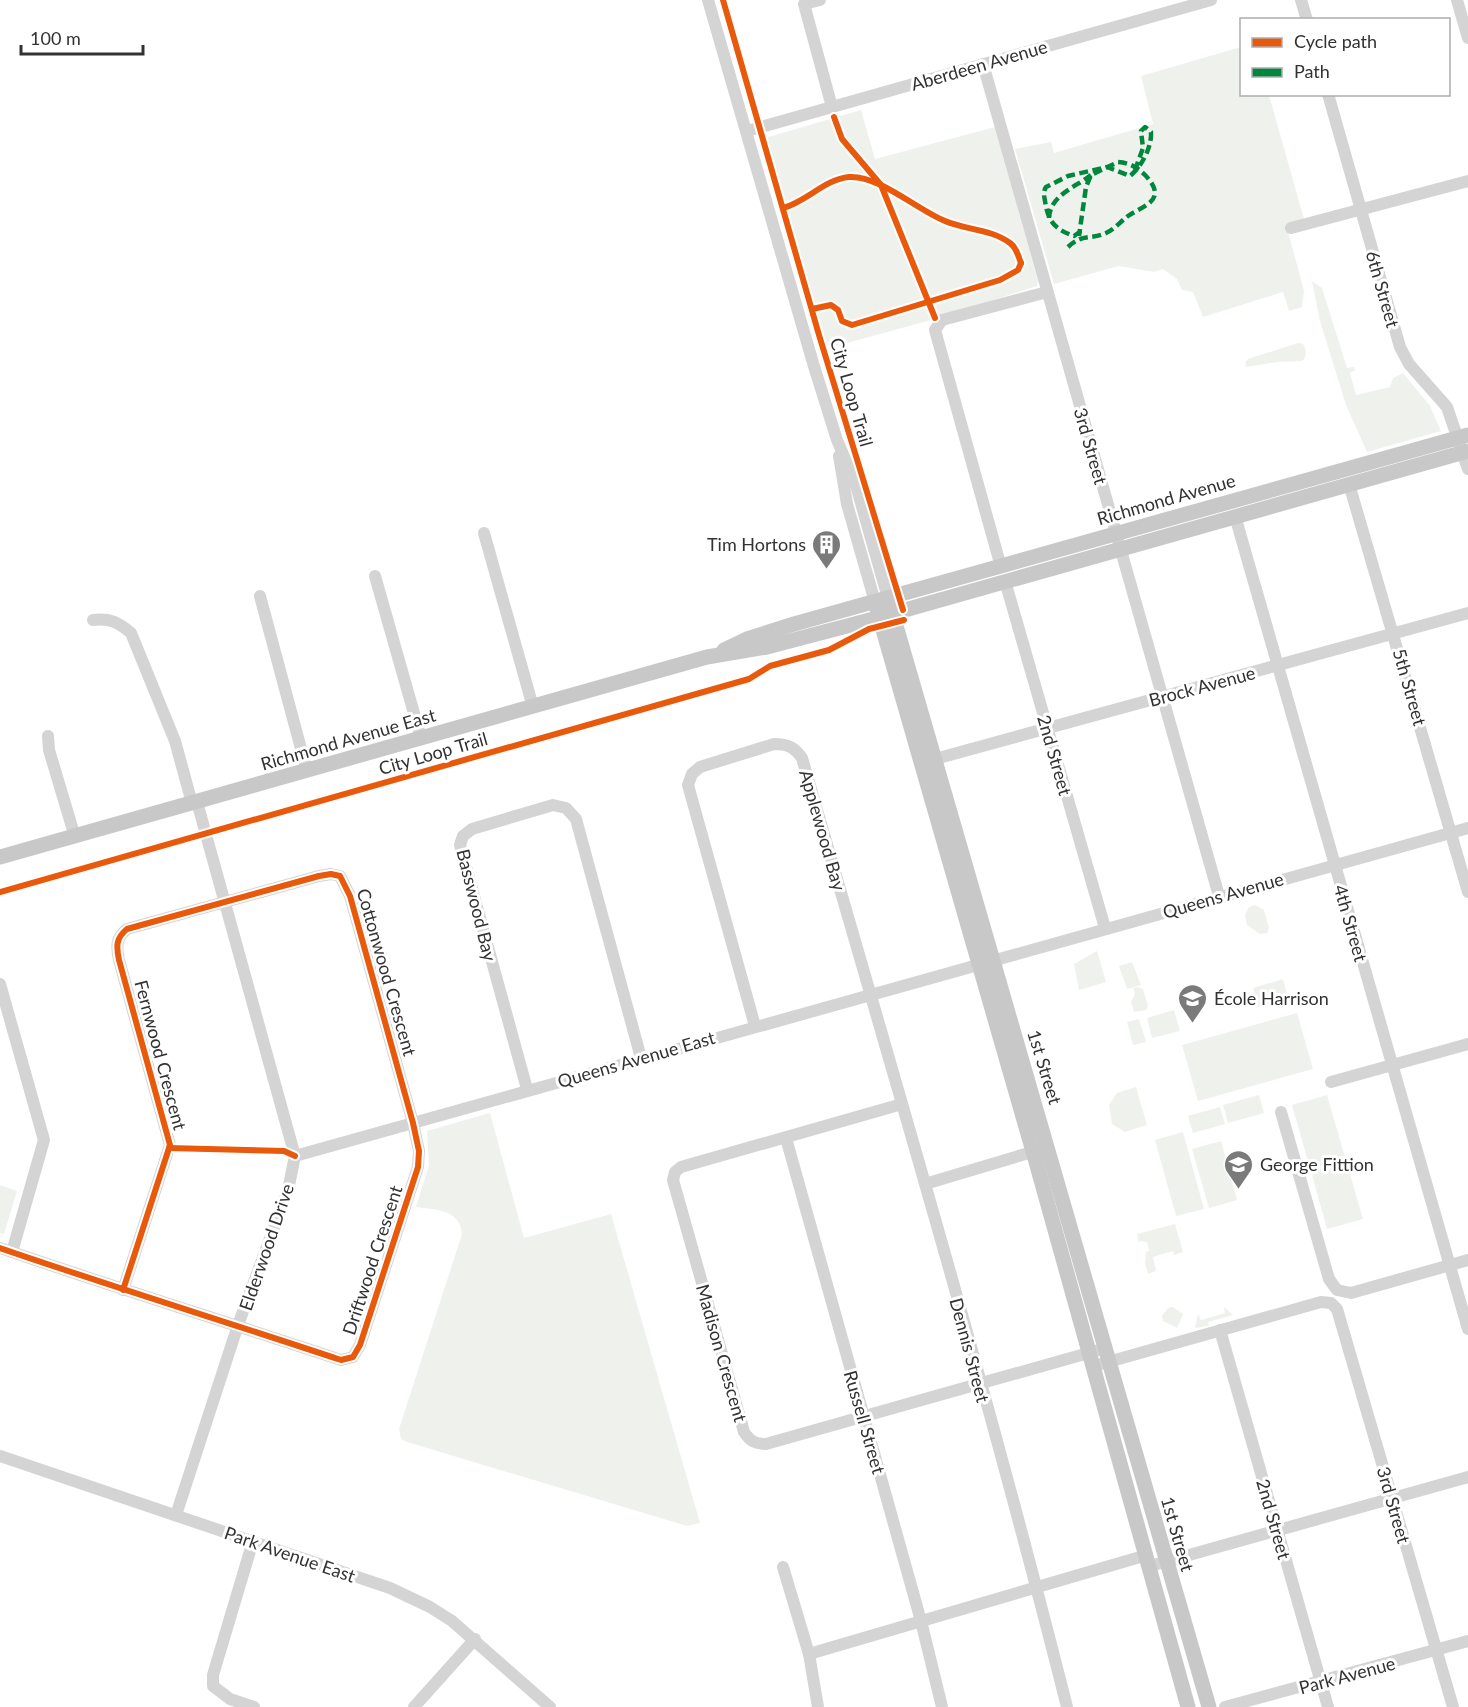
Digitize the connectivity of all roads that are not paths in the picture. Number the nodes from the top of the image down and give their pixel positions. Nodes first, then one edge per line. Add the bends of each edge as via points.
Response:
1 (708, 0) edge
2 (820, 0) edge
3 (1211, 0) edge
4 (1301, 0) edge
5 (1457, 0) edge
6 (804, 2) edge
7 (1306, 18) edge
8 (1468, 38) edge
9 (983, 64) junction
10 (1329, 96) edge
11 (832, 107) junction
12 (747, 131) junction
13 (1468, 181) edge
14 (1361, 210) junction
15 (1291, 228) dead end
16 (1047, 292) junction
17 (1464, 444) edge
18 (1468, 469) edge
19 (1349, 484) junction
20 (1235, 516) junction
21 (484, 533) dead end
22 (1118, 541) junction
23 (1003, 574) junction
24 (375, 576) dead end
25 (260, 596) dead end
26 (884, 607) junction
27 (1468, 613) edge
28 (93, 620) dead end
29 (1394, 633) junction
30 (1280, 665) junction
31 (1163, 696) junction
32 (533, 706) junction
33 (1047, 728) junction
34 (48, 736) dead end
35 (421, 738) junction
36 (918, 758) junction
37 (935, 759) junction
38 (307, 771) junction
39 (192, 798) junction
40 (1468, 828) edge
41 (1451, 833) junction
42 (75, 837) junction
43 (0, 857) edge
44 (1334, 864) junction
45 (1468, 892) edge
46 (1219, 896) junction
47 (226, 902) junction
48 (1104, 928) junction
49 (985, 961) junction
50 (0, 984) edge
51 (869, 994) junction
52 (755, 1026) junction
53 (1468, 1044) edge
54 (641, 1058) junction
55 (1392, 1066) junction
56 (1331, 1082) dead end
57 (527, 1089) junction
58 (902, 1104) junction
59 (1281, 1112) dead end
60 (413, 1123) junction
61 (786, 1138) junction
62 (1048, 1147) junction
63 (1033, 1152) junction
64 (295, 1156) junction
65 (925, 1184) junction
66 (6, 1250) edge
67 (1468, 1260) edge
68 (1449, 1266) junction
69 (123, 1290) junction
70 (1334, 1305) joint
71 (238, 1324) junction
72 (1468, 1329) edge
73 (1220, 1330) junction
74 (1107, 1355) junction
75 (1091, 1359) junction
76 (980, 1384) junction
77 (864, 1417) junction
78 (0, 1456) edge
79 (1468, 1477) edge
80 (1392, 1498) junction
81 (176, 1515) junction
82 (1278, 1530) junction
83 (253, 1541) junction
84 (1154, 1561) junction
85 (783, 1567) dead end
86 (1037, 1588) junction
87 (921, 1621) junction
88 (474, 1639) junction
89 (1468, 1641) edge
90 (1436, 1650) junction
91 (809, 1654) junction
92 (1321, 1682) junction
93 (254, 1707) edge
94 (414, 1707) edge
95 (550, 1707) edge
96 (818, 1707) edge
97 (942, 1707) edge
98 (1067, 1707) edge
99 (1188, 1707) edge
100 (1209, 1707) edge
101 (1225, 1707) edge
102 (1328, 1707) edge
103 (1453, 1707) edge

1 - 12 street, 1st Street
2 - 6 street
3 - 9 street, Aberdeen Avenue
4 - 7 street
5 - 8 street
6 - 11 street
9 - 11 street, Aberdeen Avenue
9 - 16 street, 3rd Street
10 - 14 street, 6th Street
11 - 12 street, Aberdeen Avenue
12 - 26 street, 1st Street via 837,440 855,482
13 - 14 street
14 - 15 street
14 - 17 street, 6th Street via 1400,347 1409,364 1447,407
16 - 22 street, 3rd Street
16 - 23 street, 2nd Street via 942,320 935,335
17 - 18 street, 6th Street
17 - 19 main road, Richmond Avenue
17 - 22 main road, Richmond Avenue
19 - 20 main road, Richmond Avenue
19 - 29 street, 5th Street
20 - 22 main road, Richmond Avenue
20 - 30 street, 4th Street
21 - 32 street
22 - 23 main road, Richmond Avenue
22 - 31 street, 3rd Street
23 - 26 main road, Richmond Avenue
23 - 33 street, 2nd Street
24 - 35 street
25 - 38 street
26 - 32 main road, Richmond Avenue East via 756,650 707,657
26 - 36 main road, 1st Street
26 - 37 main road, 1st Street
27 - 29 street, Brock Avenue
28 - 39 street, Elderwood Drive via 120,623 131,633 175,741
29 - 30 street, Brock Avenue
29 - 41 street, 5th Street
30 - 31 street, Brock Avenue
30 - 44 street, 4th Street
31 - 33 street, Brock Avenue
31 - 46 street, 3rd Street
32 - 35 main road, Richmond Avenue East
33 - 37 street, Brock Avenue
33 - 48 street, 2nd Street
34 - 42 street
35 - 38 main road, Richmond Avenue East
36 - 37 street, Brock Avenue
36 - 49 main road, 1st Street
37 - 49 main road, 1st Street
38 - 39 main road, Richmond Avenue East
39 - 42 main road, Richmond Avenue East
39 - 47 street, Elderwood Drive
40 - 41 street, Queens Avenue
41 - 44 street, Queens Avenue
41 - 45 street, 5th Street
42 - 43 main road, Richmond Avenue East
44 - 46 street, Queens Avenue
44 - 55 street, 4th Street
46 - 48 street, Queens Avenue
47 - 60 street, Cottonwood Crescent via 319,876 340,876 350,896
47 - 64 street, Elderwood Drive
47 - 69 street, Fernwood Crescent via 127,929 116,946 170,1145
48 - 49 street, Queens Avenue
49 - 51 street, Queens Avenue East
49 - 62 main road, 1st Street
49 - 63 main road, 1st Street
50 - 66 street via 44,1140
51 - 52 street, Queens Avenue East
51 - 52 street, Applewood Bay via 802,758 795,748 774,744 700,767 688,785
51 - 58 street, Dennis Street
52 - 54 street, Queens Avenue East
53 - 55 street
54 - 57 street, Queens Avenue East
54 - 57 street, Basswood Bay via 576,819 566,808 553,805 472,829 460,845
55 - 56 street
55 - 68 street, 4th Street
57 - 60 street, Queens Avenue East
58 - 61 street, Madison Crescent
58 - 65 street, Dennis Street
59 - 68 street via 1329,1279 1336,1290 1351,1293
60 - 64 street, Queens Avenue East
60 - 71 street, Driftwood Crescent via 418,1167 353,1357 340,1360
61 - 77 street, Russell Street
61 - 77 street, Madison Crescent via 681,1167 673,1180 744,1432 757,1444 766,1444
62 - 63 street
62 - 74 main road, 1st Street
63 - 65 street
63 - 75 main road, 1st Street
64 - 71 street, Elderwood Drive via 288,1190
65 - 76 street, Dennis Street
66 - 69 street
67 - 68 street
68 - 72 street, 4th Street
69 - 71 street
70 - 73 street, Madison Crescent via 1321,1302
70 - 80 street, 3rd Street
71 - 81 street, Elderwood Drive
73 - 74 street, Madison Crescent
73 - 82 street, 2nd Street
74 - 75 street, Madison Crescent
74 - 84 main road, 1st Street
75 - 76 street, Madison Crescent
75 - 84 main road, 1st Street
76 - 77 street, Madison Crescent
76 - 86 street, Dennis Street
77 - 87 street, Russell Street
78 - 81 street, Park Avenue East
79 - 80 street
80 - 82 street
80 - 90 street, 3rd Street
81 - 83 street, Park Avenue East
82 - 84 street
82 - 92 street, 2nd Street
83 - 88 street, Park Avenue East via 390,1588 430,1607
83 - 93 street via 213,1686
84 - 86 street
84 - 99 main road, 1st Street
84 - 100 main road, 1st Street
85 - 91 street
86 - 87 street
86 - 98 street, Dennis Street
87 - 91 street
87 - 97 street, Russell Street
88 - 94 street
88 - 95 street, Park Avenue East
89 - 90 street, Park Avenue
90 - 92 street, Park Avenue
90 - 103 street, 3rd Street
91 - 96 street
92 - 101 street, Park Avenue
92 - 102 street, 2nd Street

